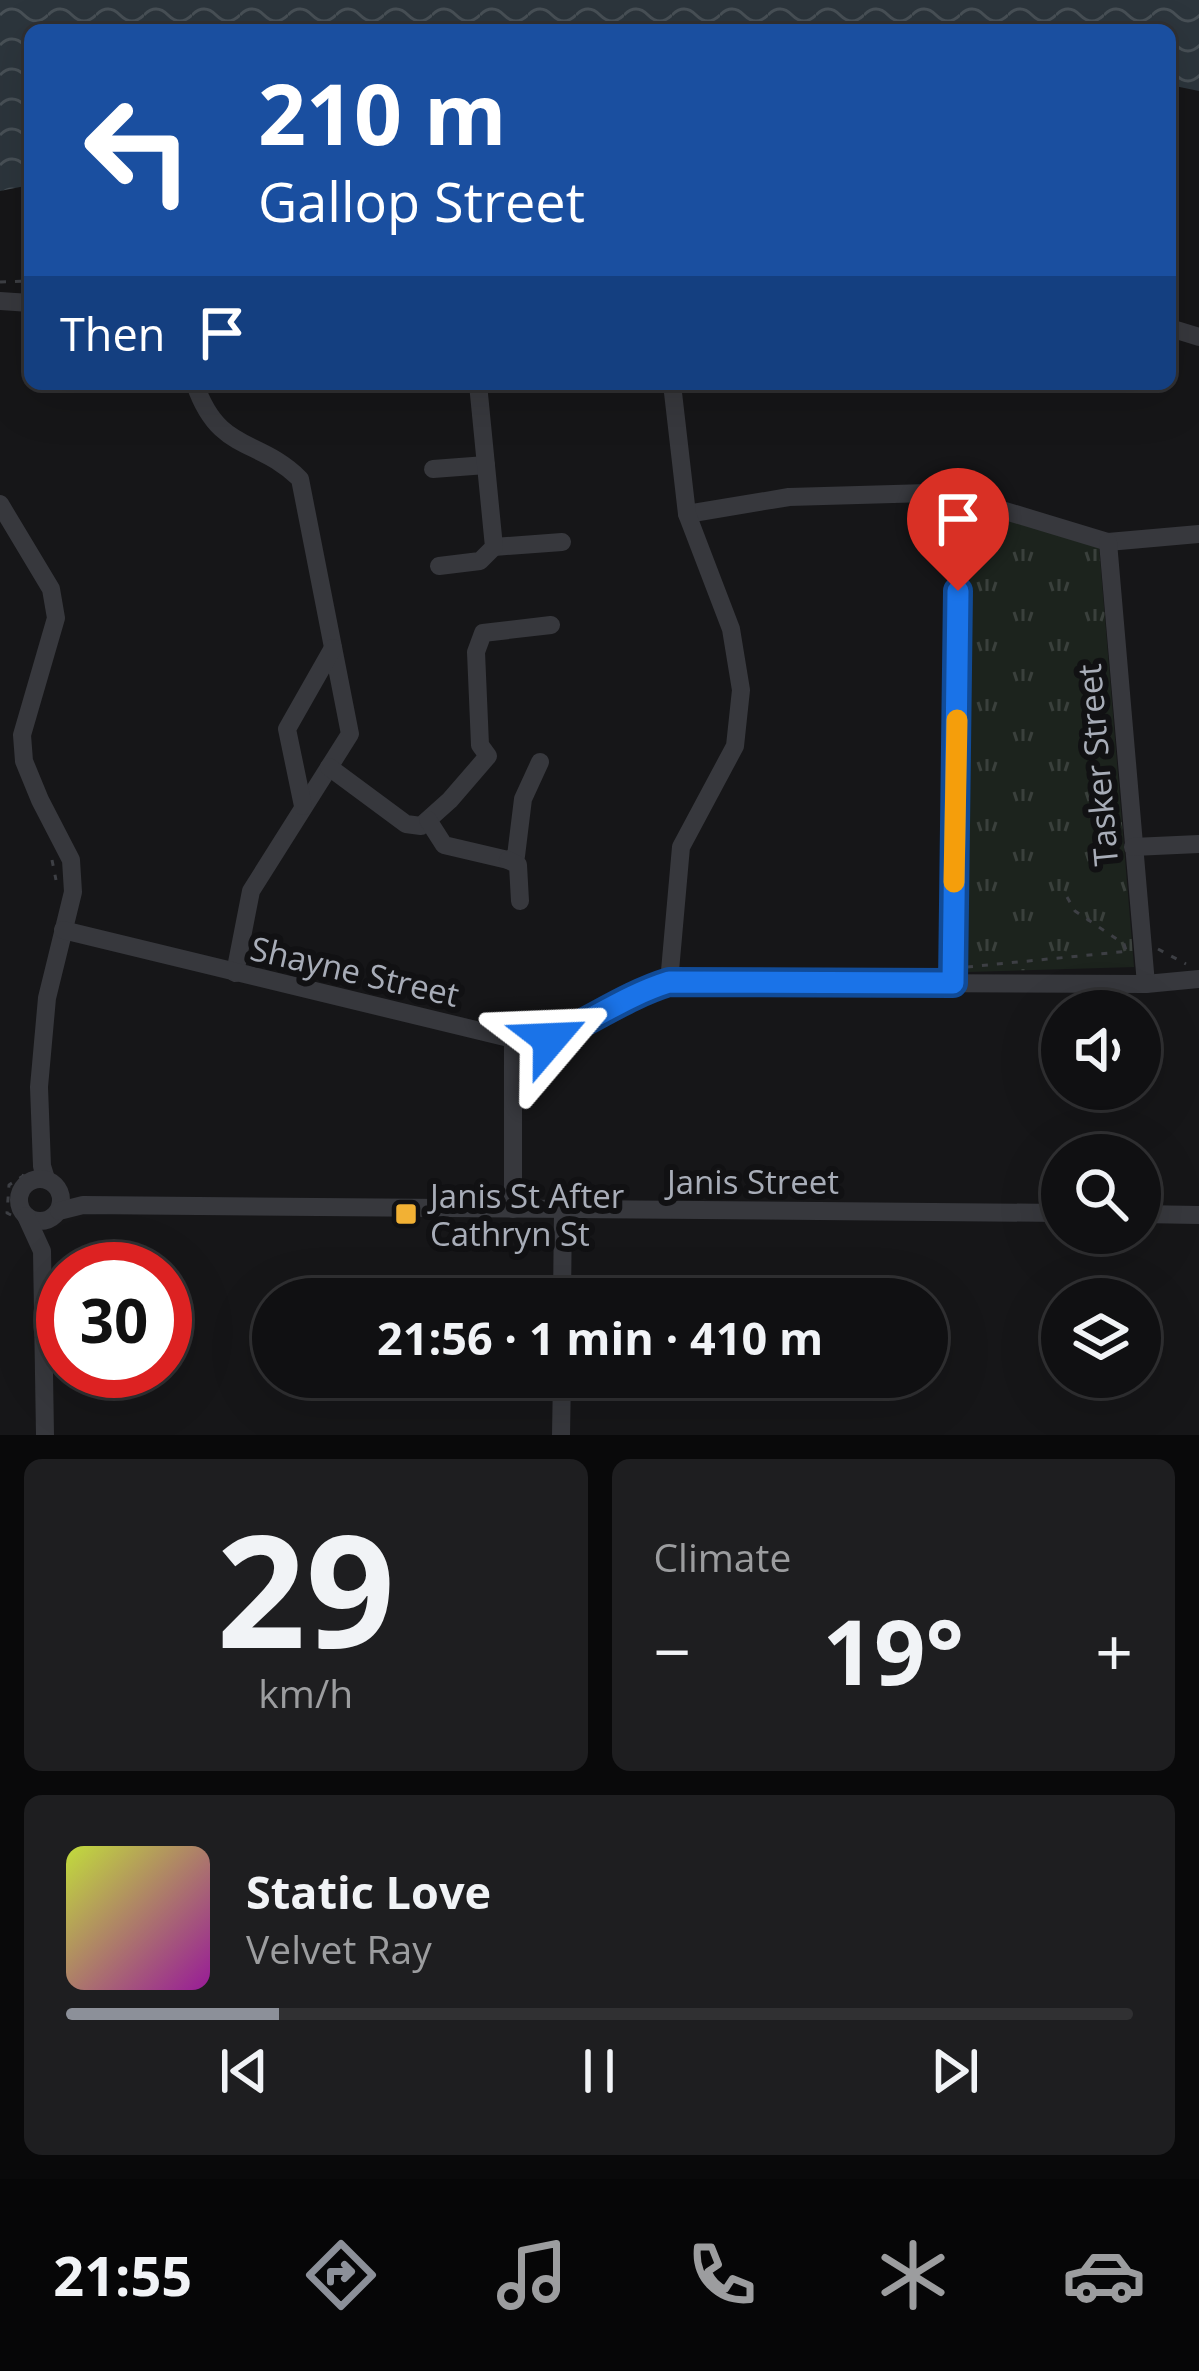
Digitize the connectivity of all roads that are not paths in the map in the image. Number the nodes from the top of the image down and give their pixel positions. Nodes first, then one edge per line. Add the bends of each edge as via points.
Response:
1 (197, 390) edge
2 (479, 390) edge
3 (673, 390) edge
4 (486, 465) junction
5 (433, 469) dead end
6 (959, 497) junction
7 (0, 504) edge
8 (687, 514) junction
9 (1199, 534) edge
10 (20, 538) junction
11 (562, 542) dead end
12 (1108, 542) junction
13 (0, 548) edge
14 (494, 548) junction
15 (439, 566) dead end
16 (551, 625) dead end
17 (333, 648) junction
18 (540, 762) dead end
19 (329, 767) junction
20 (303, 806) junction
21 (428, 820) junction
22 (1199, 844) edge
23 (1133, 847) junction
24 (508, 860) junction
25 (520, 901) dead end
26 (63, 931) junction
27 (1197, 973) edge
28 (236, 974) junction
29 (953, 975) junction
30 (669, 982) junction
31 (1146, 984) junction
32 (513, 1039) junction
33 (36, 1178) junction
34 (9, 1207) edge
35 (58, 1208) junction
36 (513, 1209) junction
37 (563, 1210) junction
38 (1041, 1213) edge
39 (1161, 1214) edge
40 (1199, 1215) edge
41 (46, 1242) edge
42 (36, 1244) edge
43 (562, 1278) edge
44 (44, 1398) edge
45 (562, 1398) edge
46 (45, 1435) edge
47 (561, 1435) edge

1 - 17 street via 224,434 300,479
2 - 4 street
3 - 8 street
4 - 5 street
4 - 14 street
6 - 8 street via 789,497
6 - 12 street
6 - 29 street
7 - 10 street
8 - 30 street via 731,629 741,690 735,746 681,847
9 - 12 street
10 - 13 street
10 - 26 street via 39,568 48,617 16,722 17,764 64,865
11 - 14 street
12 - 23 street, Tasker Street
14 - 15 street via 480,561
16 - 21 street via 483,633 476,652 480,746 488,756
17 - 19 street via 350,734
17 - 20 street via 287,729
18 - 24 street via 523,799 516,856
19 - 20 street
19 - 21 street via 406,824
20 - 28 street via 251,891
21 - 24 street via 444,845
22 - 23 street
23 - 31 street, Tasker Street via 1135,951
24 - 25 street via 518,865
26 - 28 street, Shayne Street
26 - 33 street via 46,998
27 - 31 street, Shayne Street
28 - 32 street, Shayne Street
29 - 30 street, Shayne Street
29 - 31 street, Shayne Street
30 - 32 street, Shayne Street via 550,1039
32 - 36 street
33 - 34 street
33 - 35 street
34 - 35 street, Janis Street via 39,1221
34 - 42 street
35 - 36 street, Janis Street
35 - 41 street
36 - 37 street, Janis Street
37 - 38 street, Janis Street
37 - 43 street
39 - 40 street
44 - 46 street
45 - 47 street

